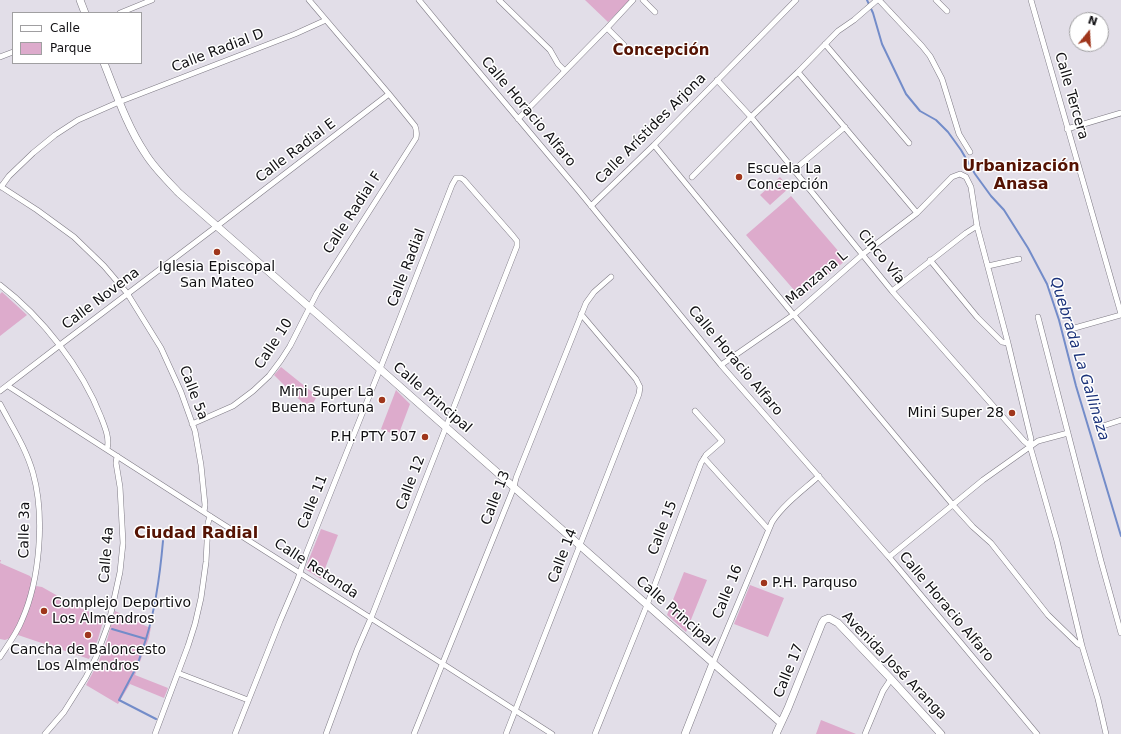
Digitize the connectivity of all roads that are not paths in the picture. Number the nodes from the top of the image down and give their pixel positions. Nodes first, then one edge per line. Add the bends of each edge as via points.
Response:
1 (80, 0) edge
2 (152, 0) edge
3 (309, 0) edge
4 (419, 0) edge
5 (499, 0) edge
6 (633, 0) edge
7 (643, 0) edge
8 (796, 0) edge
9 (936, 0) edge
10 (1032, 0) edge
11 (877, 1) edge
12 (947, 11) dead end
13 (85, 12) edge
14 (122, 12) edge
15 (655, 12) dead end
16 (326, 20) junction
17 (607, 28) junction
18 (825, 44) junction
19 (624, 45) dead end
20 (12, 52) edge
21 (0, 57) edge
22 (104, 64) edge
23 (565, 71) junction
24 (798, 72) junction
25 (717, 80) junction
26 (390, 94) junction
27 (119, 102) junction
28 (1121, 113) edge
29 (750, 117) junction
30 (518, 119) junction
31 (844, 127) junction
32 (1068, 129) junction
33 (909, 143) dead end
34 (654, 145) junction
35 (970, 152) dead end
36 (794, 170) junction
37 (692, 177) dead end
38 (1, 186) edge
39 (591, 206) junction
40 (917, 213) junction
41 (217, 226) junction
42 (977, 226) junction
43 (516, 241) joint
44 (863, 254) junction
45 (1019, 259) dead end
46 (930, 260) junction
47 (988, 266) junction
48 (611, 277) dead end
49 (0, 285) edge
50 (892, 291) junction
51 (127, 293) junction
52 (310, 308) junction
53 (796, 312) junction
54 (581, 314) junction
55 (1121, 314) edge
56 (1038, 317) dead end
57 (1071, 329) dead end
58 (1008, 343) junction
59 (60, 345) junction
60 (721, 365) junction
61 (380, 369) junction
62 (8, 386) junction
63 (0, 391) edge
64 (0, 404) edge
65 (696, 410) dead end
66 (1121, 420) edge
67 (192, 424) junction
68 (1100, 427) dead end
69 (446, 428) junction
70 (1068, 433) junction
71 (1030, 446) junction
72 (107, 450) junction
73 (117, 456) junction
74 (704, 458) junction
75 (819, 476) junction
76 (514, 487) junction
77 (953, 505) junction
78 (204, 512) junction
79 (210, 516) junction
80 (768, 529) junction
81 (580, 546) junction
82 (889, 558) junction
83 (300, 572) junction
84 (647, 605) junction
85 (371, 618) junction
86 (826, 618) joint
87 (1121, 633) edge
88 (1082, 646) junction
89 (0, 657) edge
90 (713, 663) junction
91 (443, 664) junction
92 (178, 673) junction
93 (891, 679) junction
94 (248, 700) junction
95 (515, 711) junction
96 (781, 723) junction
97 (45, 734) edge
98 (155, 734) edge
99 (235, 734) edge
100 (326, 734) edge
101 (414, 734) edge
102 (506, 734) edge
103 (552, 734) edge
104 (595, 734) edge
105 (685, 734) edge
106 (776, 734) edge
107 (865, 734) edge
108 (941, 734) edge
109 (1037, 734) edge
110 (1106, 734) edge

1 - 13 street
2 - 14 street
3 - 16 street
4 - 30 street, Calle Horacio Alfaro
5 - 23 street via 550,50
6 - 17 street
7 - 15 street
8 - 25 street, Calle Arístides Arjona
9 - 12 street
10 - 32 street, Calle Tercera
11 - 18 street
11 - 35 street via 930,56 942,79 959,134
16 - 26 street
16 - 27 street, Calle Radial D
17 - 19 street
17 - 23 street
18 - 24 street
18 - 33 street
20 - 21 street
22 - 27 street, Calle Principal
23 - 30 street
24 - 29 street
24 - 31 street
25 - 29 street, Cinco Vía
25 - 34 street, Calle Arístides Arjona
26 - 41 street, Calle Radial E
26 - 52 street, Calle Radial F via 416,126 416,138
27 - 38 street, Calle Radial D via 78,120 55,135 33,153
27 - 41 street, Calle Principal via 144,153 179,193
28 - 32 street
29 - 36 street, Cinco Vía
29 - 37 street
30 - 39 street, Calle Horacio Alfaro
31 - 36 street
31 - 40 street
32 - 55 street, Calle Tercera
34 - 39 street, Calle Arístides Arjona
34 - 53 street
36 - 44 street, Cinco Vía
38 - 51 street, Calle 5a via 74,237
39 - 60 street, Calle Horacio Alfaro
40 - 42 street, Manzana L via 952,177 960,174 966,177 971,187
40 - 44 street, Manzana L
41 - 51 street, Calle Novena
41 - 52 street, Calle Principal
42 - 46 street
42 - 47 street
43 - 61 street, Calle Radial via 464,180 455,180
43 - 69 street, Calle 12 via 517,246
44 - 50 street, Cinco Vía
44 - 53 street, Manzana L
45 - 47 street
46 - 50 street
46 - 58 street via 977,317 1002,342
47 - 58 street
48 - 54 street, Calle 13 via 589,298
49 - 59 street via 25,307
50 - 71 street, Cinco Vía
51 - 59 street, Calle Novena
51 - 67 street, Calle 5a via 161,348
52 - 61 street, Calle Principal
52 - 67 street, Calle 10 via 284,356 269,376 232,406
53 - 60 street, Manzana L
53 - 77 street
54 - 76 street, Calle 13
54 - 81 street, Calle 14 via 636,379 640,394
55 - 57 street
56 - 70 street
58 - 71 street via 1031,439
59 - 62 street, Calle Novena
59 - 72 street via 84,382 99,412 108,442
60 - 75 street, Calle Horacio Alfaro
61 - 69 street, Calle Principal
61 - 83 street, Calle 11
62 - 63 street, Calle Novena
62 - 72 street, Calle Retonda
64 - 89 street, Calle 3a via 24,448 33,474 40,526 37,565 30,600 22,621
65 - 74 street, Calle 15 via 722,441
66 - 68 street
67 - 78 street, Calle 5a via 201,465
69 - 76 street, Calle Principal
69 - 85 street, Calle 12
70 - 71 street via 1042,439
70 - 87 street
71 - 77 street
71 - 88 street via 1058,542
72 - 73 street, Calle Retonda
73 - 78 street, Calle Retonda
73 - 97 street, Calle 4a via 123,543 120,572 109,622 86,677 64,712
74 - 80 street
74 - 84 street, Calle 15
75 - 80 street, Calle 16 via 778,512
75 - 82 street, Calle Horacio Alfaro
76 - 81 street, Calle Principal
76 - 91 street, Calle 13
77 - 82 street
77 - 88 street via 991,543 1048,615
78 - 79 street, Calle Retonda
79 - 83 street, Calle Retonda
79 - 92 street via 206,562 195,624
80 - 90 street, Calle 16
81 - 84 street, Calle Principal
81 - 95 street, Calle 14
82 - 109 street, Calle Horacio Alfaro
83 - 85 street, Calle Retonda
83 - 94 street, Calle 11
84 - 90 street, Calle Principal
84 - 104 street, Calle 15
85 - 91 street, Calle Retonda
85 - 100 street, Calle 12
86 - 93 street, Avenida José Aranga via 838,623
86 - 96 street, Calle 17
88 - 110 street
90 - 96 street, Calle Principal
90 - 105 street, Calle 16
91 - 95 street, Calle Retonda
91 - 101 street, Calle 13
92 - 94 street
92 - 98 street
93 - 107 street via 883,690
93 - 108 street, Avenida José Aranga
94 - 99 street, Calle 11
95 - 102 street, Calle 14
95 - 103 street, Calle Retonda
96 - 106 street, Calle 17

